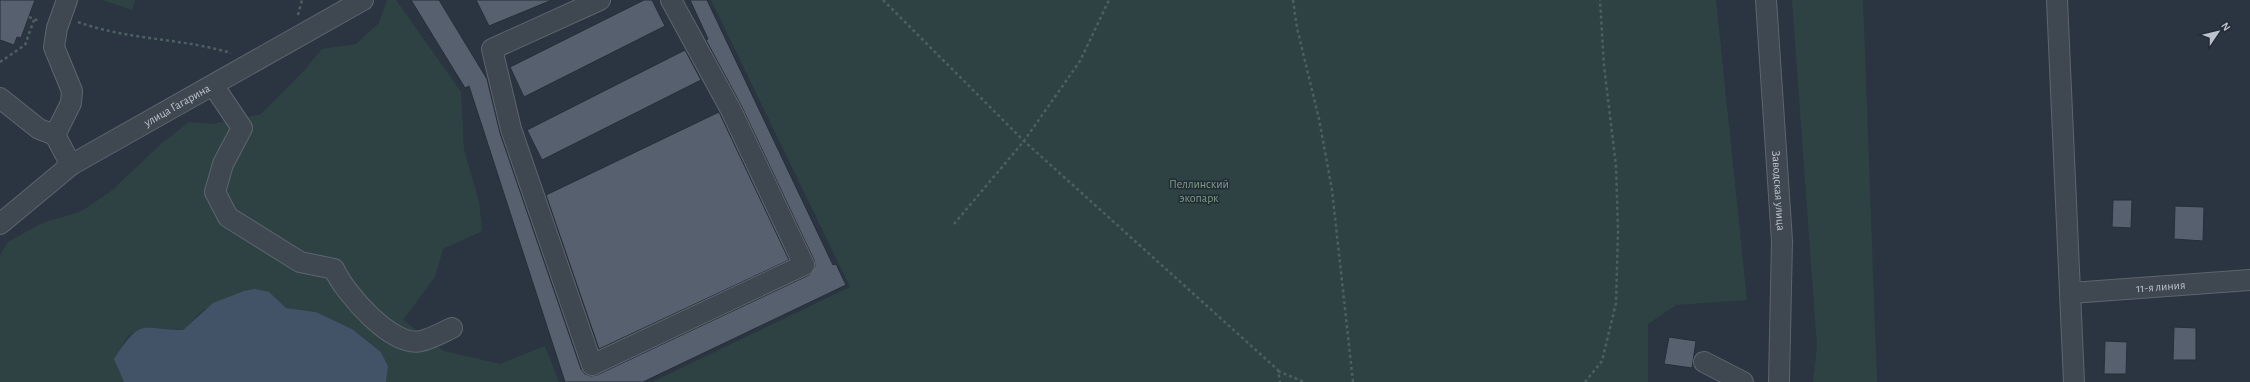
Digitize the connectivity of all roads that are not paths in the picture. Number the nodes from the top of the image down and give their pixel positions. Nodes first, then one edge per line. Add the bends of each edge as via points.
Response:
1 (363, 0) edge
2 (600, 0) edge
3 (671, 0) edge
4 (1766, 0) edge
5 (2057, 0) edge
6 (64, 8) edge
7 (213, 84) junction
8 (0, 98) edge
9 (55, 135) junction
10 (71, 165) junction
11 (0, 223) edge
12 (2250, 280) edge
13 (2071, 293) junction
14 (452, 328) dead end
15 (1704, 362) dead end
16 (1744, 382) edge
17 (1779, 382) edge
18 (2074, 382) edge

1 - 7 street, улица Гагарина
2 - 3 street via 492,48 511,129 592,365 804,265 731,110
4 - 17 street, Заводская улица via 1782,241
5 - 13 street
6 - 9 street via 54,47 72,91 71,103
7 - 10 street, улица Гагарина
7 - 14 street via 242,128 223,164 215,192 228,217 300,262 334,269 363,310 398,338 420,342
8 - 9 street via 39,128
9 - 10 street
10 - 11 street, улица Гагарина
12 - 13 street, 11-я линия
13 - 18 street
15 - 16 street

